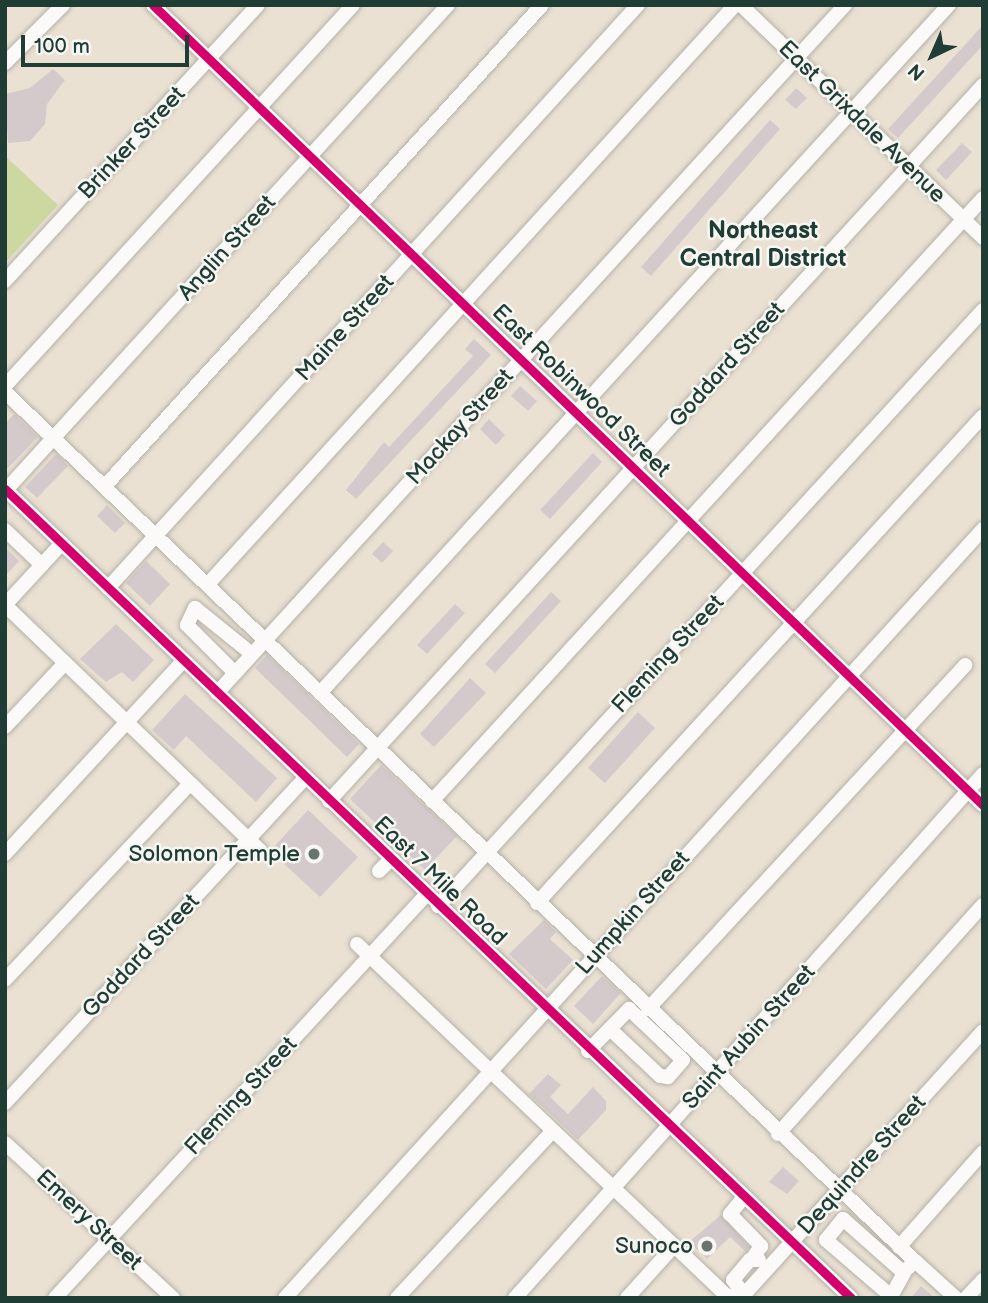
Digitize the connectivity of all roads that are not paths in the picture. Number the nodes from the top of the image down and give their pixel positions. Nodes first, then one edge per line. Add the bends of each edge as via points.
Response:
1 (63, 5) edge
2 (258, 5) edge
3 (353, 5) edge
4 (448, 5) edge
5 (542, 5) edge
6 (638, 5) edge
7 (735, 5) edge
8 (741, 5) edge
9 (845, 5) edge
10 (949, 5) edge
11 (156, 6) edge
12 (796, 58) junction
13 (209, 59) junction
14 (5, 63) edge
15 (983, 85) edge
16 (259, 108) junction
17 (852, 112) junction
18 (310, 157) junction
19 (908, 166) junction
20 (983, 198) edge
21 (360, 205) junction
22 (963, 219) junction
23 (983, 238) edge
24 (411, 254) junction
25 (5, 281) edge
26 (463, 304) junction
27 (983, 310) edge
28 (521, 360) junction
29 (5, 386) edge
30 (5, 392) edge
31 (577, 414) junction
32 (983, 416) edge
33 (54, 438) junction
34 (633, 468) junction
35 (105, 486) junction
36 (6, 489) edge
37 (688, 521) junction
38 (983, 529) edge
39 (5, 530) edge
40 (156, 534) junction
41 (62, 543) junction
42 (42, 565) junction
43 (742, 573) junction
44 (208, 584) junction
45 (108, 588) junction
46 (5, 605) edge
47 (795, 624) junction
48 (266, 640) junction
49 (253, 654) junction
50 (183, 660) junction
51 (65, 663) junction
52 (965, 665) dead end
53 (235, 673) junction
54 (849, 676) junction
55 (217, 693) junction
56 (320, 693) junction
57 (126, 722) junction
58 (5, 727) edge
59 (904, 729) junction
60 (378, 748) junction
61 (983, 774) edge
62 (305, 778) junction
63 (190, 785) junction
64 (968, 790) junction
65 (329, 801) junction
66 (432, 801) junction
67 (983, 804) edge
68 (248, 839) junction
69 (261, 851) dead end
70 (486, 853) junction
71 (5, 854) edge
72 (390, 860) junction
73 (379, 871) dead end
74 (404, 873) junction
75 (393, 885) dead end
76 (426, 895) junction
77 (537, 903) junction
78 (983, 905) edge
79 (438, 906) junction
80 (357, 944) dead end
81 (370, 957) junction
82 (593, 957) junction
83 (5, 980) edge
84 (648, 1009) junction
85 (547, 1011) junction
86 (610, 1029) junction
87 (983, 1031) edge
88 (588, 1051) junction
89 (492, 1073) junction
90 (716, 1074) junction
91 (5, 1103) edge
92 (668, 1128) junction
93 (552, 1132) junction
94 (778, 1134) junction
95 (5, 1143) edge
96 (983, 1152) edge
97 (615, 1189) junction
98 (838, 1192) junction
99 (743, 1198) junction
100 (772, 1226) junction
101 (110, 1239) junction
102 (757, 1242) junction
103 (791, 1243) junction
104 (674, 1246) junction
105 (899, 1247) junction
106 (753, 1258) junction
107 (915, 1261) junction
108 (769, 1268) junction
109 (905, 1273) junction
110 (983, 1280) edge
111 (743, 1296) edge
112 (55, 1298) edge
113 (173, 1298) edge
114 (285, 1298) edge
115 (397, 1298) edge
116 (514, 1298) edge
117 (627, 1298) edge
118 (851, 1298) edge
119 (956, 1298) edge
120 (966, 1298) edge

1 - 14 street
2 - 13 street, Brinker Street
3 - 16 street
4 - 18 street, Anglin Street
5 - 21 street
6 - 24 street, Maine Street
7 - 26 street
8 - 12 street, East Grixdale Avenue
9 - 12 street, Mackay Street
10 - 17 street
11 - 13 street, East Robinwood Street
12 - 17 street, East Grixdale Avenue
12 - 28 street, Mackay Street
13 - 16 street, East Robinwood Street
13 - 25 street, Brinker Street
15 - 19 street, Goddard Street
16 - 18 street, East Robinwood Street
16 - 29 street
17 - 19 street, East Grixdale Avenue
17 - 31 street
18 - 21 street, East Robinwood Street
18 - 33 street, Anglin Street
19 - 22 street, East Grixdale Avenue
19 - 34 street, Goddard Street
20 - 22 street
21 - 24 street, East Robinwood Street
21 - 35 street
22 - 23 street, East Grixdale Avenue
22 - 37 street
24 - 26 street, East Robinwood Street
24 - 40 street, Maine Street
26 - 28 street, East Robinwood Street
26 - 44 street
27 - 43 street, Fleming Street
28 - 31 street, East Robinwood Street
28 - 48 street, Mackay Street
30 - 33 street
31 - 34 street, East Robinwood Street
31 - 56 street
32 - 47 street
33 - 35 street
33 - 36 street, Anglin Street
34 - 37 street, East Robinwood Street
34 - 60 street, Goddard Street
35 - 40 street
36 - 41 street, East 7 Mile Road
37 - 43 street, East Robinwood Street
37 - 66 street
38 - 54 street, Lumpkin Street
39 - 42 street
40 - 44 street
40 - 45 street, Maine Street
41 - 42 street
41 - 45 street, East 7 Mile Road
42 - 46 street
43 - 47 street, East Robinwood Street
43 - 70 street, Fleming Street
44 - 48 street
45 - 50 street, East 7 Mile Road
46 - 51 street
47 - 54 street, East Robinwood Street
47 - 77 street
48 - 49 street, Mackay Street
48 - 56 street
49 - 53 street, Mackay Street
49 - 53 street via 195,608 187,625
50 - 55 street, East 7 Mile Road
50 - 57 street
51 - 57 street
51 - 58 street
52 - 59 street
53 - 55 street, Mackay Street
54 - 59 street, East Robinwood Street
54 - 82 street, Lumpkin Street
55 - 62 street, East 7 Mile Road
56 - 60 street
57 - 63 street
57 - 71 street
59 - 64 street, East Robinwood Street
59 - 84 street
60 - 65 street, Goddard Street
60 - 66 street
61 - 64 street, Saint Aubin Street
62 - 65 street, East 7 Mile Road
62 - 68 street, Goddard Street
63 - 68 street
63 - 83 street
64 - 67 street, East Robinwood Street
64 - 90 street, Saint Aubin Street
65 - 72 street, East 7 Mile Road
66 - 70 street
68 - 69 street
68 - 91 street, Goddard Street
70 - 77 street
70 - 79 street, Fleming Street
72 - 73 street
72 - 74 street, East 7 Mile Road
74 - 75 street
74 - 76 street, East 7 Mile Road
76 - 79 street, East 7 Mile Road
76 - 81 street, Fleming Street
77 - 82 street
78 - 94 street
79 - 85 street, East 7 Mile Road
80 - 81 street
81 - 89 street
81 - 101 street, Fleming Street
82 - 84 street
82 - 85 street, Lumpkin Street
84 - 90 street
85 - 88 street, East 7 Mile Road
85 - 89 street, Lumpkin Street
86 - 86 street via 629,1009 683,1060 674,1072 660,1076
86 - 88 street
87 - 98 street, Dequindre Street
88 - 92 street, East 7 Mile Road
89 - 93 street
89 - 114 street, Lumpkin Street
90 - 92 street, Saint Aubin Street
90 - 94 street
92 - 97 street, Saint Aubin Street
92 - 99 street, East 7 Mile Road
93 - 97 street
93 - 115 street
94 - 98 street
95 - 101 street, Emery Street
96 - 105 street
97 - 104 street
97 - 116 street, Saint Aubin Street
98 - 103 street, Dequindre Street
98 - 105 street
99 - 100 street, East 7 Mile Road
99 - 102 street via 730,1216
100 - 102 street
100 - 103 street, East 7 Mile Road
101 - 112 street, Fleming Street
101 - 113 street, Emery Street
102 - 106 street via 761,1249
103 - 108 street, Dequindre Street
103 - 118 street, East 7 Mile Road
104 - 111 street via 726,1295
104 - 117 street
105 - 107 street
106 - 108 street
106 - 111 street via 733,1280
107 - 109 street
107 - 119 street
108 - 111 street, Dequindre Street
109 - 109 street via 843,1219 826,1240 891,1296
110 - 120 street

